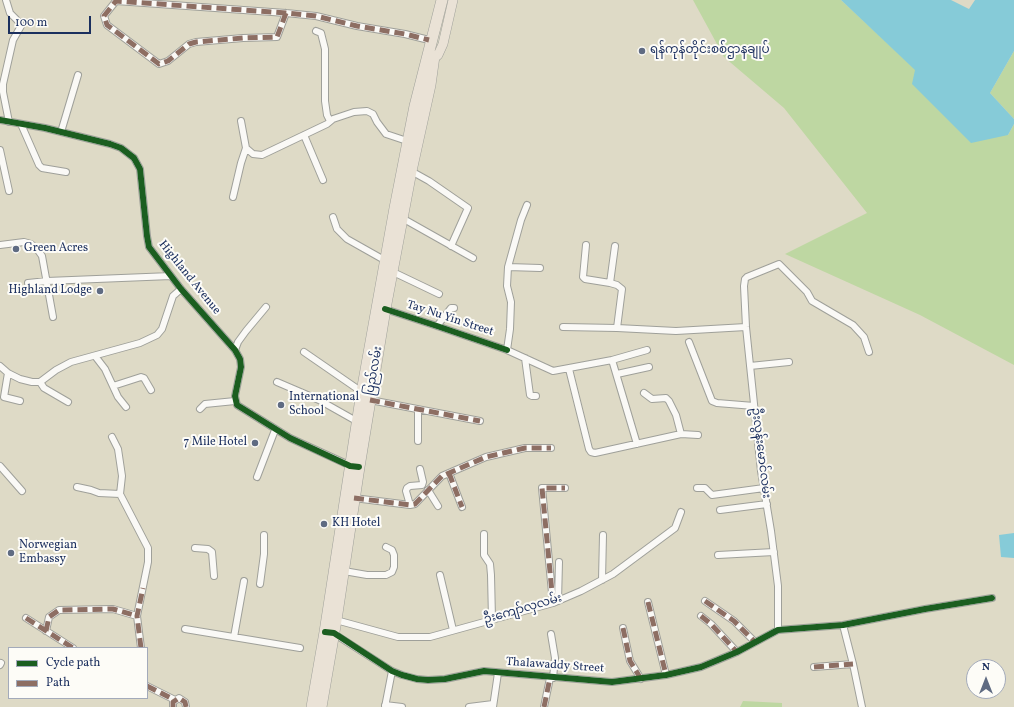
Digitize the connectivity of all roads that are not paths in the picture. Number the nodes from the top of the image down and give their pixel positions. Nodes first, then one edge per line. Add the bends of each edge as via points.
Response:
1 (6, 0) edge
2 (436, 0) edge
3 (442, 0) edge
4 (448, 0) edge
5 (453, 0) edge
6 (286, 13) junction
7 (316, 31) dead end
8 (429, 40) junction
9 (430, 59) junction
10 (78, 75) dead end
11 (0, 120) edge
12 (241, 121) dead end
13 (330, 121) junction
14 (9, 122) junction
15 (21, 124) junction
16 (61, 132) junction
17 (304, 135) junction
18 (407, 141) junction
19 (246, 148) junction
20 (0, 150) edge
21 (411, 171) junction
22 (66, 172) dead end
23 (323, 180) dead end
24 (9, 191) dead end
25 (233, 197) dead end
26 (527, 205) dead end
27 (334, 217) dead end
28 (402, 218) junction
29 (0, 245) edge
30 (586, 245) dead end
31 (451, 246) junction
32 (615, 246) dead end
33 (473, 258) dead end
34 (386, 261) junction
35 (508, 267) junction
36 (540, 268) dead end
37 (393, 272) junction
38 (171, 276) junction
39 (47, 281) junction
40 (28, 283) dead end
41 (610, 283) junction
42 (181, 289) junction
43 (439, 294) dead end
44 (266, 306) dead end
45 (454, 308) dead end
46 (385, 310) junction
47 (53, 317) dead end
48 (437, 326) junction
49 (563, 327) dead end
50 (746, 327) junction
51 (617, 328) junction
52 (689, 342) dead end
53 (236, 350) junction
54 (507, 350) junction
55 (647, 350) dead end
56 (304, 352) dead end
57 (870, 352) dead end
58 (95, 356) junction
59 (525, 358) junction
60 (612, 360) junction
61 (789, 362) dead end
62 (0, 366) edge
63 (750, 366) junction
64 (649, 367) dead end
65 (569, 369) junction
66 (8, 373) junction
67 (617, 374) junction
68 (40, 382) junction
69 (277, 382) dead end
70 (114, 386) junction
71 (151, 390) dead end
72 (644, 393) dead end
73 (366, 396) junction
74 (536, 396) dead end
75 (20, 400) dead end
76 (235, 401) junction
77 (68, 402) dead end
78 (754, 406) junction
79 (126, 407) dead end
80 (200, 409) dead end
81 (418, 410) junction
82 (480, 421) dead end
83 (358, 422) junction
84 (275, 430) junction
85 (681, 434) junction
86 (698, 435) dead end
87 (112, 437) dead end
88 (418, 441) dead end
89 (637, 444) junction
90 (551, 448) dead end
91 (0, 466) edge
92 (354, 467) junction
93 (420, 469) dead end
94 (449, 473) junction
95 (256, 477) dead end
96 (77, 487) dead end
97 (565, 488) dead end
98 (697, 488) dead end
99 (764, 488) junction
100 (428, 490) junction
101 (22, 491) dead end
102 (120, 494) junction
103 (354, 498) junction
104 (767, 504) junction
105 (410, 505) junction
106 (438, 506) dead end
107 (462, 507) dead end
108 (720, 510) dead end
109 (681, 512) dead end
110 (484, 534) dead end
111 (264, 535) dead end
112 (603, 535) dead end
113 (386, 547) dead end
114 (195, 548) dead end
115 (774, 552) junction
116 (718, 555) dead end
117 (559, 562) dead end
118 (344, 571) junction
119 (440, 575) dead end
120 (214, 576) dead end
121 (602, 580) junction
122 (244, 581) dead end
123 (260, 584) dead end
124 (992, 598) dead end
125 (705, 601) dead end
126 (556, 602) junction
127 (648, 602) dead end
128 (137, 616) junction
129 (700, 616) dead end
130 (26, 618) dead end
131 (492, 619) junction
132 (336, 620) junction
133 (843, 625) junction
134 (623, 628) dead end
135 (185, 629) dead end
136 (453, 630) junction
137 (778, 630) junction
138 (46, 631) junction
139 (330, 632) junction
140 (551, 634) dead end
141 (234, 637) junction
142 (755, 642) junction
143 (71, 647) edge
144 (141, 647) edge
145 (300, 648) dead end
146 (737, 652) junction
147 (853, 664) junction
148 (814, 667) dead end
149 (392, 671) junction
150 (498, 673) junction
151 (666, 675) junction
152 (551, 678) junction
153 (641, 679) junction
154 (148, 686) edge
155 (175, 700) junction
156 (493, 705) edge
157 (385, 706) edge
158 (173, 707) edge
159 (186, 707) edge
160 (312, 707) edge
161 (321, 707) edge
162 (402, 707) edge
163 (469, 707) edge
164 (544, 707) edge
165 (862, 707) edge

1 - 14 street via 10,13 21,26 12,44 3,84
2 - 8 main road, ပြည်လမ်း
3 - 9 highway, ပြည်လမ်း
4 - 9 highway, ပြည်လမ်း
5 - 9 main road, ပြည်လမ်း via 443,44 438,55
6 - 6 street via 277,37 196,42 189,44 168,61 159,64 107,24 104,16 116,1
6 - 8 street via 316,16
7 - 13 street via 321,33 325,49 325,101
8 - 9 main road, ပြည်လမ်း
9 - 18 highway, ပြည်လမ်း via 420,82
9 - 21 highway, ပြည်လမ်း via 430,85
10 - 16 street
11 - 14 street, Highland Avenue
12 - 19 street
13 - 17 street
13 - 18 street via 354,112 367,111 374,114 386,134
14 - 15 street, Highland Avenue
15 - 16 street, Highland Avenue
15 - 22 street via 39,165 42,168
16 - 38 street, Highland Avenue via 121,148 134,158 140,169 149,247
17 - 19 street via 262,154 253,154
17 - 23 street
18 - 34 highway, ပြည်လမ်း
19 - 25 street
20 - 24 street
21 - 28 highway, ပြည်လမ်း
21 - 31 street via 468,208
26 - 35 street
27 - 34 street via 337,229 347,239
28 - 31 street
28 - 37 highway, ပြည်လမ်း
29 - 39 street via 24,242 31,244 42,256
30 - 41 street via 583,277
31 - 33 street
32 - 41 street
34 - 73 highway, ပြည်လမ်း
35 - 36 street
35 - 54 street via 507,286 511,302
37 - 43 street
37 - 46 highway, ပြည်လမ်း
38 - 39 street
38 - 42 street, Highland Avenue
39 - 40 street
39 - 47 street
41 - 51 street via 622,289
42 - 53 street, Highland Avenue
42 - 58 street via 173,296 157,335
44 - 53 street via 238,342
45 - 48 street via 451,308
46 - 48 street, Tay Nu Yin Street
46 - 73 highway, ပြည်လမ်း
48 - 54 street, Tay Nu Yin Street
49 - 51 street
50 - 51 street via 676,331
50 - 57 street, ဦးလွန်းမောင်လမ်း via 745,279 779,264 812,300 853,325 864,337
50 - 63 street, ဦးလွန်းမောင်လမ်း
52 - 78 street via 712,401
53 - 76 street, Highland Avenue via 241,367
54 - 59 street, Tay Nu Yin Street
55 - 60 street, Tay Nu Yin Street
56 - 73 street
58 - 68 street via 71,362
58 - 70 street
59 - 65 street, Tay Nu Yin Street via 553,372
59 - 74 street via 530,395
60 - 65 street, Tay Nu Yin Street
60 - 67 street
61 - 63 street
62 - 66 street
63 - 78 street, ဦးလွန်းမောင်လမ်း
64 - 67 street
65 - 89 street via 588,449 595,453
66 - 68 street via 20,379
66 - 75 street via 4,397
67 - 89 street
68 - 77 street via 44,388
69 - 83 street via 319,400
70 - 71 street via 141,377
70 - 79 street
72 - 85 street via 652,399 666,398 669,401 676,414
73 - 81 street
73 - 83 highway, ပြည်လမ်း
73 - 92 highway, ပြည်လမ်း
76 - 80 street via 205,404
76 - 84 street via 237,405
78 - 99 street, ဦးလွန်းမောင်လမ်း
81 - 82 street
81 - 88 street
83 - 92 highway, ပြည်လမ်း
84 - 92 street
84 - 95 street
85 - 86 street
85 - 89 street
87 - 102 street via 118,449 122,476
90 - 94 street via 525,448 486,457
91 - 101 street
92 - 103 highway, ပြည်လမ်း
92 - 139 highway, ပြည်လမ်း
93 - 105 street via 422,485 410,486 406,491
94 - 100 street via 442,476
94 - 107 street
96 - 102 street via 99,493
97 - 126 street via 542,488
98 - 99 street via 705,488 712,494
99 - 104 street, ဦးလွန်းမောင်လမ်း
100 - 105 street via 415,504
100 - 106 street
102 - 128 street via 146,543 148,553
103 - 105 street
103 - 118 highway, ပြည်လမ်း
104 - 108 street
104 - 115 street, ဦးလွန်းမောင်လမ်း
109 - 121 street, ဦးကျော်လှလမ်း via 675,528
110 - 131 street via 484,555 490,564
111 - 123 street
112 - 121 street
113 - 118 street via 392,550 392,572 386,575 367,575
114 - 120 street via 208,549 212,552
115 - 116 street
115 - 137 street, ဦးလွန်းမောင်လမ်း via 778,586
117 - 126 street
118 - 132 highway, ပြည်လမ်း
119 - 136 street
121 - 126 street, ဦးကျော်လှလမ်း
122 - 141 street
124 - 133 street via 925,608
125 - 142 street via 734,621
126 - 131 street, ဦးကျော်လှလမ်း
127 - 151 street
128 - 138 street via 113,609 59,610 49,617
128 - 144 street
129 - 146 street
130 - 138 street
131 - 136 street, ဦးကျော်လှလမ်း
132 - 136 street, ဦးကျော်လှလမ်း via 398,637 430,637
132 - 139 highway, ပြည်လမ်း
133 - 137 street
133 - 147 street
134 - 153 street via 630,661
135 - 141 street
137 - 142 street, Thalawaddy Street
138 - 143 street
139 - 149 street, Thalawaddy Street
139 - 160 highway, ပြည်လမ်း
139 - 161 highway, ပြည်လမ်း
140 - 152 street via 555,658
141 - 145 street
142 - 146 street, Thalawaddy Street
146 - 151 street, Thalawaddy Street via 701,667
147 - 148 street
147 - 165 street
149 - 150 street, Thalawaddy Street via 428,680 484,671
149 - 157 street
150 - 152 street, Thalawaddy Street
150 - 156 street
151 - 153 street, Thalawaddy Street
152 - 153 street, Thalawaddy Street via 612,682
152 - 164 street
154 - 155 street
155 - 158 street
155 - 159 street via 184,700
156 - 163 street
157 - 162 street

